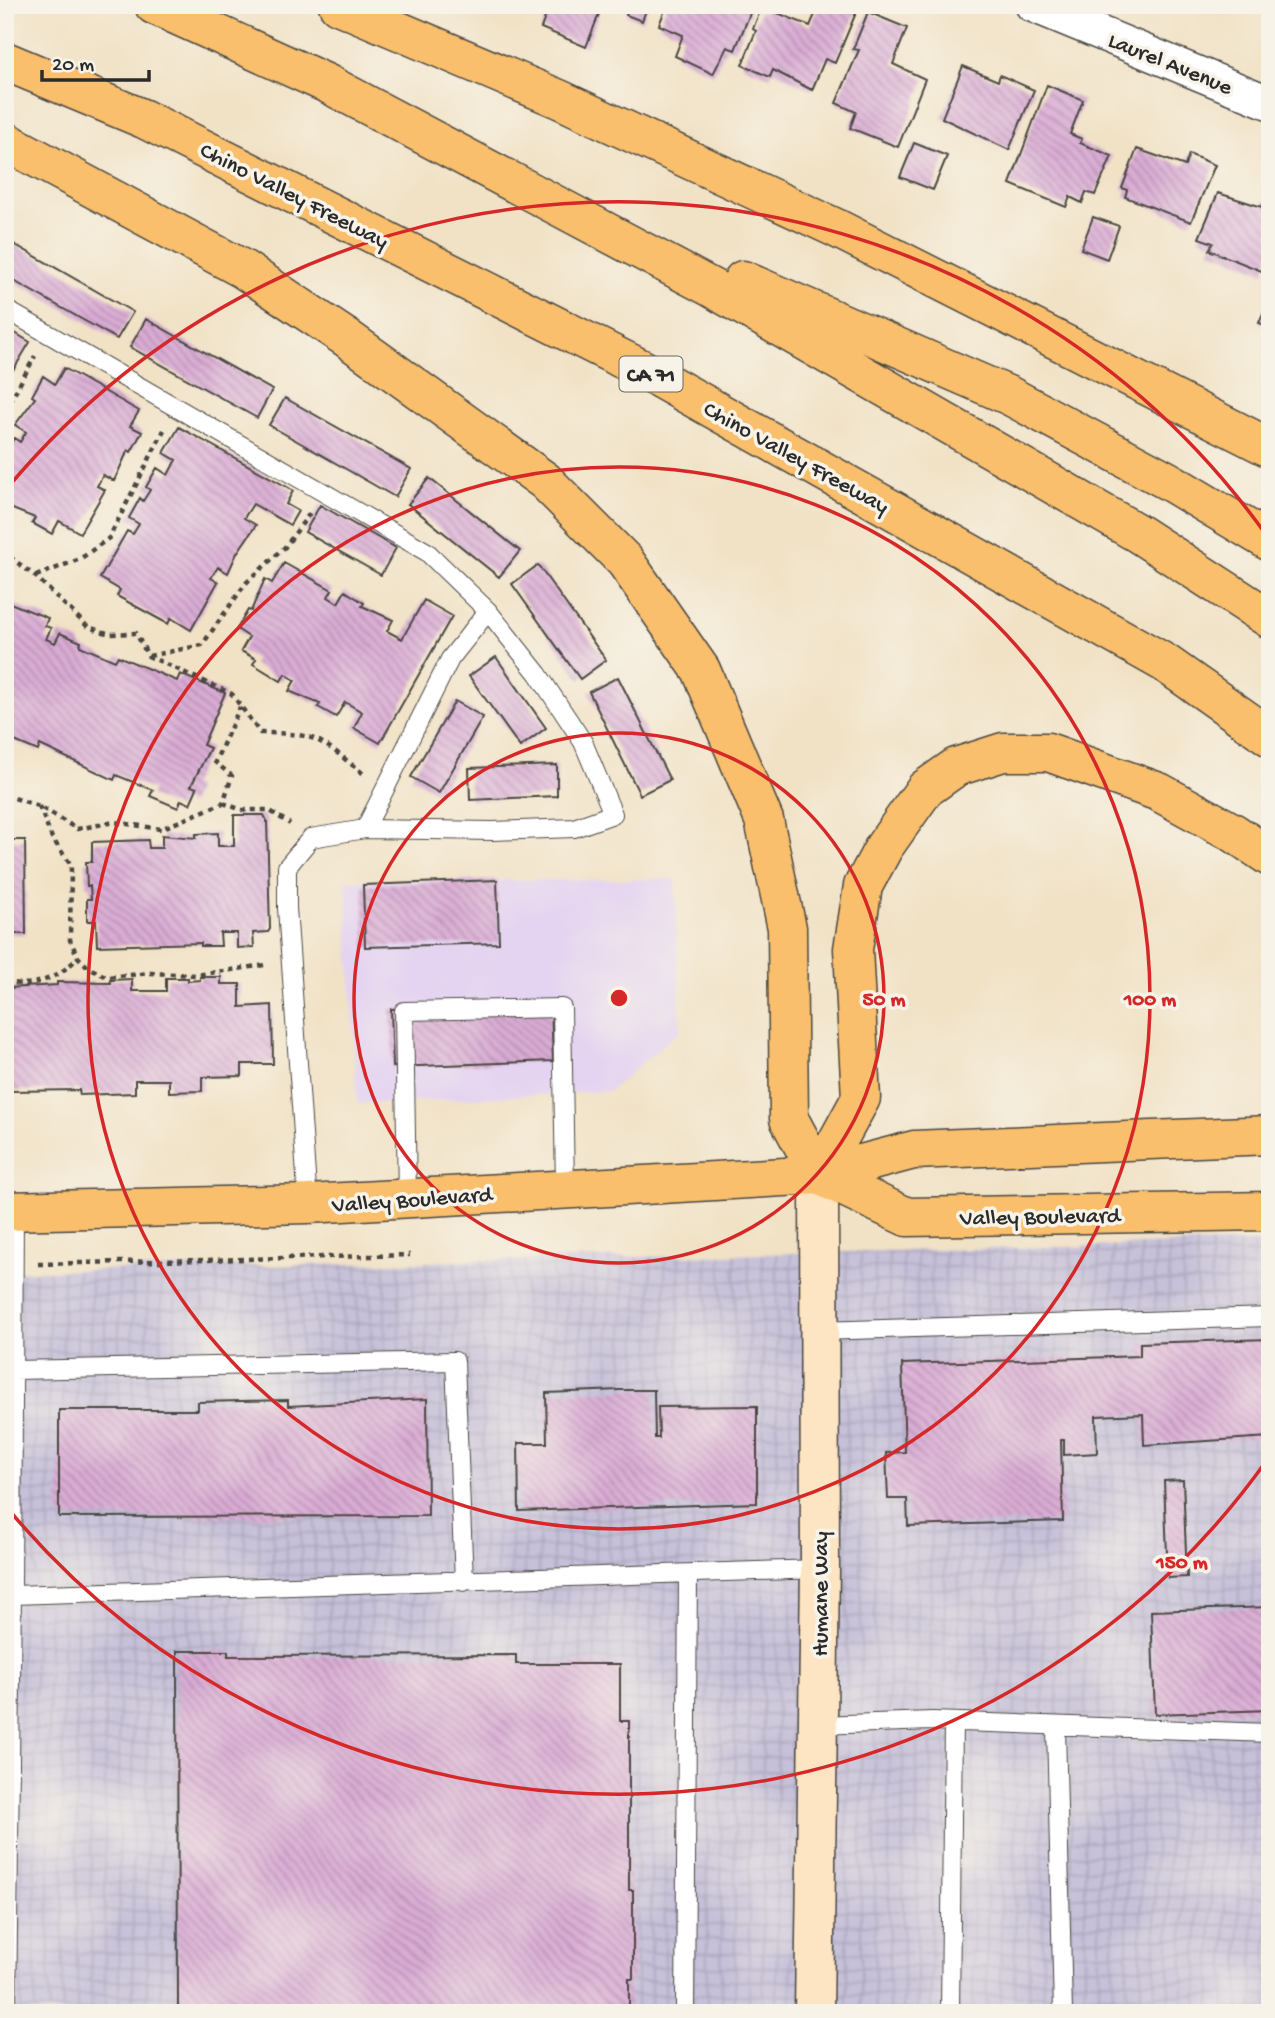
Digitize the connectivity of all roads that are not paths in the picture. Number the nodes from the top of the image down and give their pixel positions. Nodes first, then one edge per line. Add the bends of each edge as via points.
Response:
1 (154, 5) edge
2 (338, 5) edge
3 (1032, 5) edge
4 (5, 61) edge
5 (1270, 103) edge
6 (5, 141) edge
7 (509, 179) junction
8 (5, 309) edge
9 (1270, 448) edge
10 (1270, 542) edge
11 (488, 611) junction
12 (1270, 619) edge
13 (1270, 737) edge
14 (365, 829) junction
15 (1270, 858) edge
16 (1270, 1135) edge
17 (819, 1175) junction
18 (565, 1188) junction
19 (407, 1197) junction
20 (308, 1204) junction
21 (9, 1211) edge
22 (1270, 1211) edge
23 (1270, 1317) edge
24 (819, 1331) junction
25 (13, 1370) junction
26 (820, 1569) junction
27 (688, 1574) junction
28 (464, 1582) junction
29 (12, 1595) junction
30 (953, 1722) junction
31 (818, 1725) junction
32 (1056, 1727) junction
33 (1270, 1733) edge
34 (7, 2013) edge
35 (685, 2013) edge
36 (814, 2013) edge
37 (950, 2013) edge
38 (1063, 2013) edge

1 - 7 main road via 328,84
2 - 9 main road via 559,99 836,228
3 - 5 street, Laurel Avenue
4 - 13 main road, Chino Valley Freeway / CA 71 via 144,119 642,369 1165,663
6 - 17 main road via 243,269 348,339 545,481 625,561 701,670 764,820 787,928 789,1119
7 - 10 main road via 1010,396
7 - 12 main road via 904,397 1139,534
8 - 11 lane via 427,552
11 - 14 lane via 450,659
11 - 14 lane via 583,742 613,814 574,828
14 - 20 lane via 310,838 288,867
15 - 17 main road via 1159,792 1048,752 1003,752 956,767 925,789 863,886 853,949 861,1098
16 - 17 main road, Valley Boulevard via 914,1150
17 - 18 main road, Valley Boulevard
17 - 22 main road, Valley Boulevard via 907,1217
17 - 24 street, Humane Way
18 - 19 main road, Valley Boulevard
18 - 19 lane via 562,1008 404,1011
19 - 20 main road, Valley Boulevard
20 - 21 main road, Valley Boulevard
21 - 25 lane
23 - 24 lane
24 - 26 street, Humane Way
25 - 28 lane via 455,1361
25 - 29 lane
26 - 27 lane
26 - 31 street, Humane Way
27 - 28 lane
27 - 35 lane
28 - 29 lane
29 - 34 lane
30 - 31 lane
30 - 32 lane
30 - 37 lane
31 - 36 street, Humane Way
32 - 33 lane
32 - 38 lane

